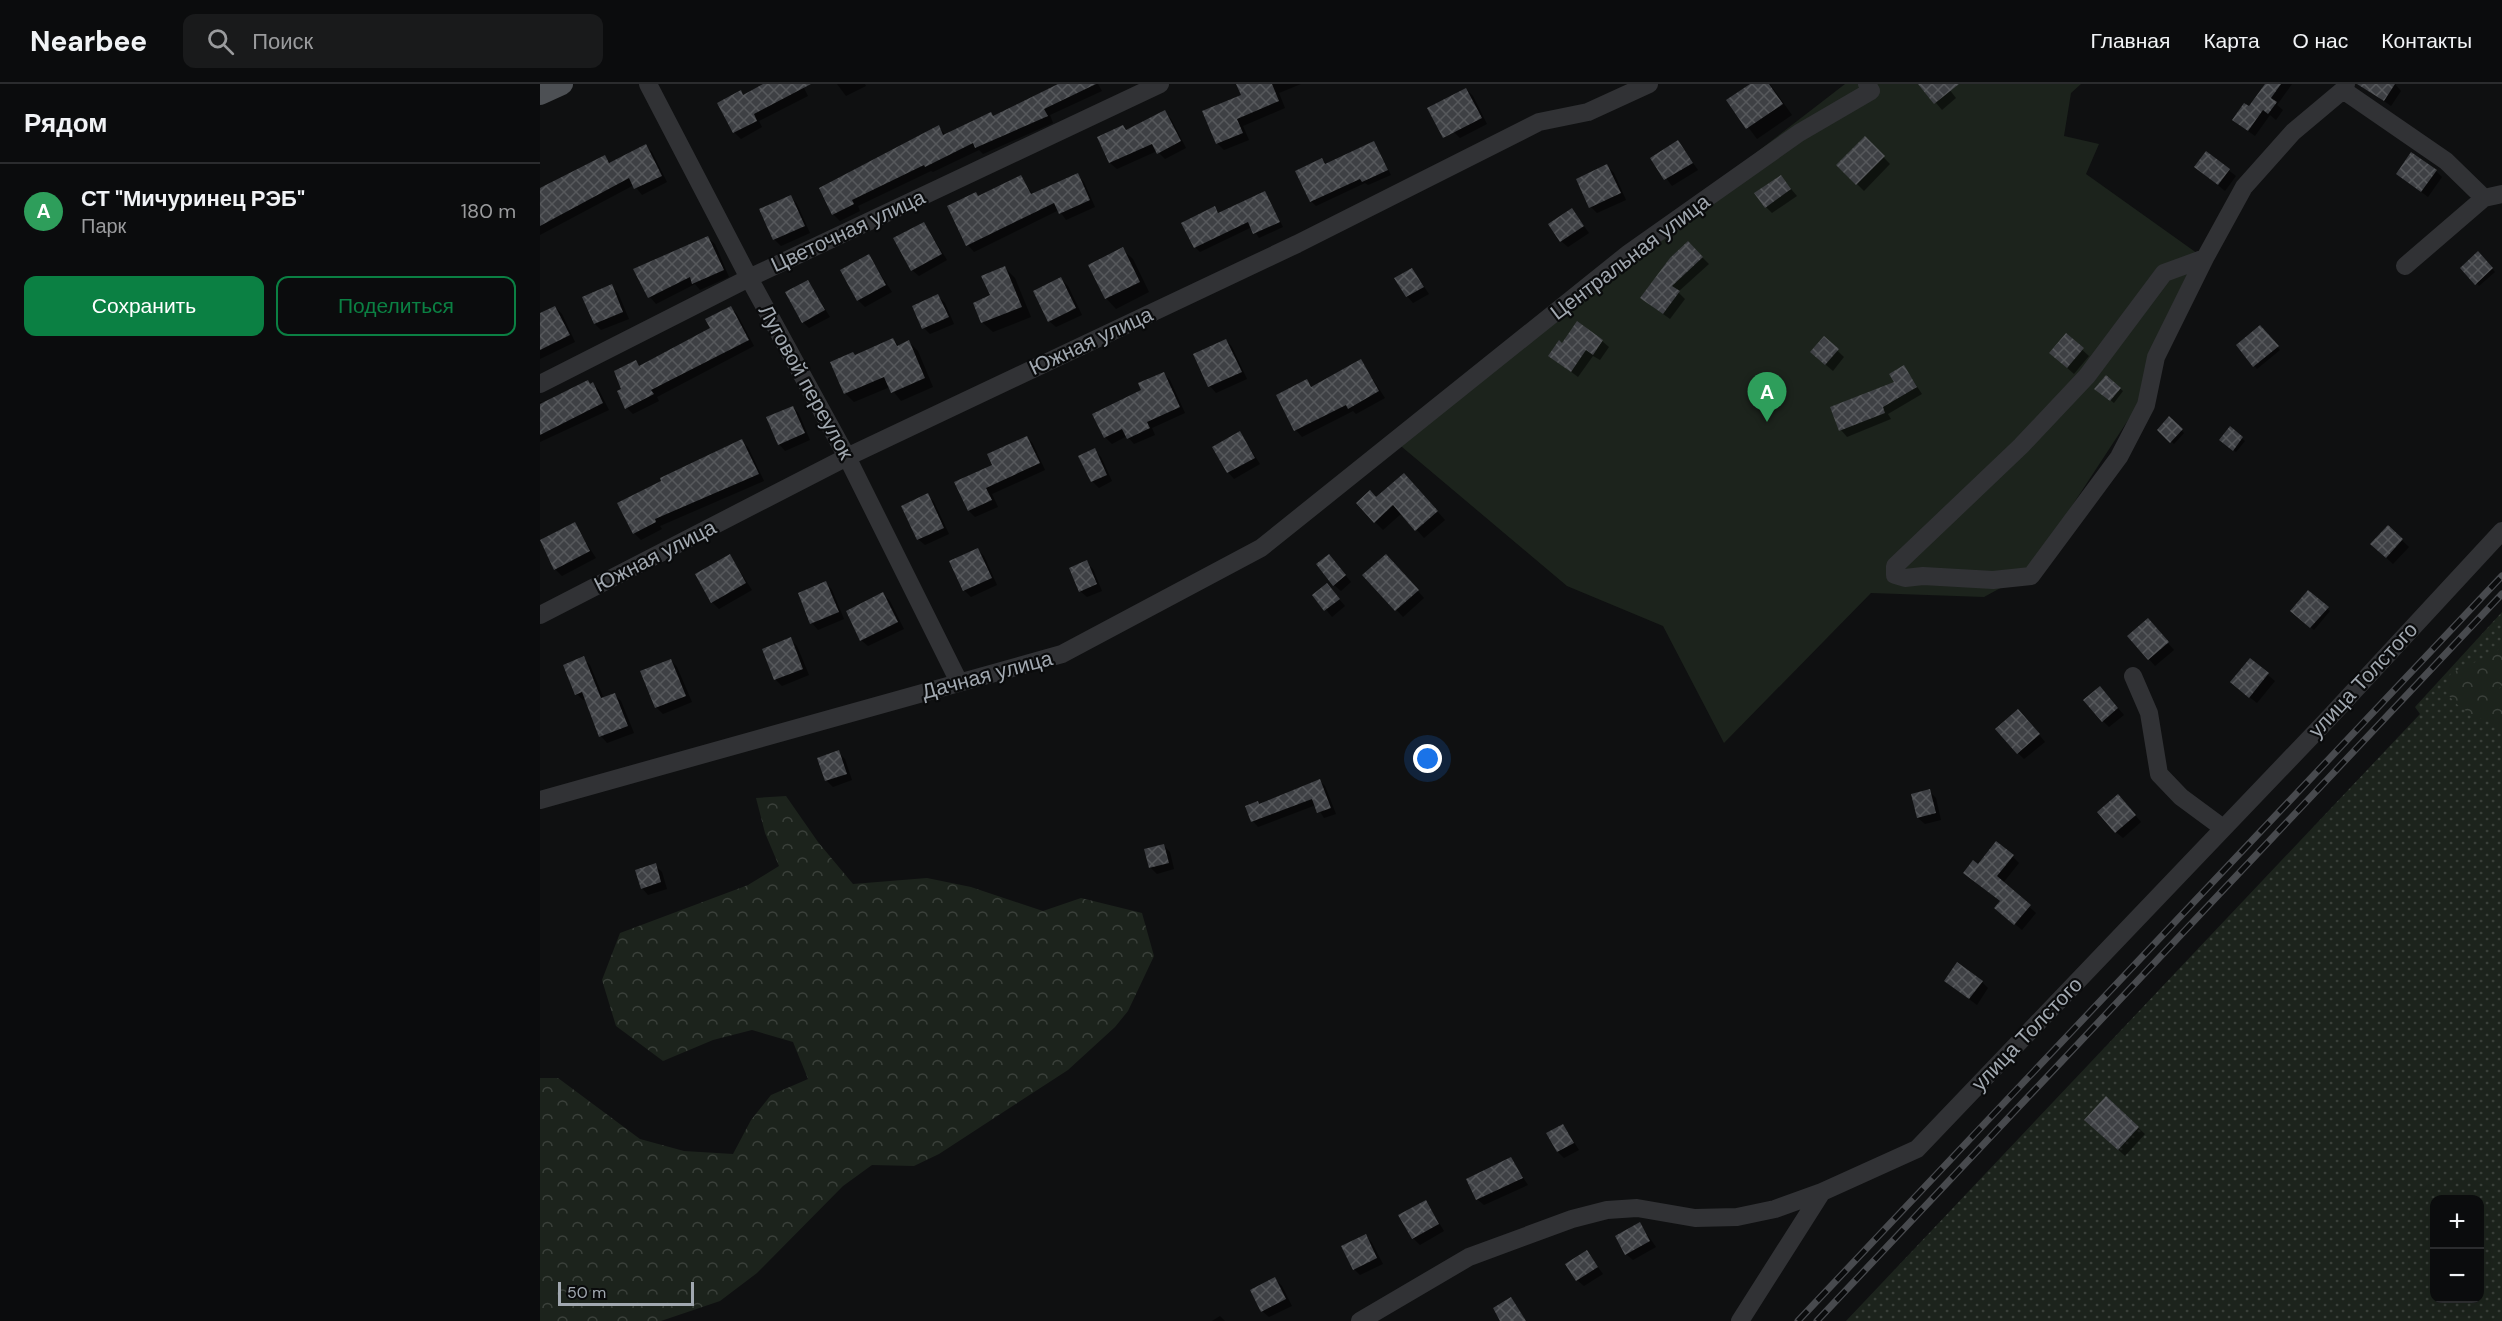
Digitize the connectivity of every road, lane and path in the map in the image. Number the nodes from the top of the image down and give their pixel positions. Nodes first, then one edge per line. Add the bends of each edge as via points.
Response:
1 (562, 84) edge
2 (648, 84) edge
3 (1160, 84) edge
4 (1649, 84) edge
5 (1869, 87) edge
6 (2344, 87) edge
7 (540, 94) edge
8 (2502, 194) edge
9 (2484, 198) junction
10 (2205, 258) junction
11 (2405, 267) dead end
12 (748, 278) junction
13 (540, 384) edge
14 (1392, 443) joint
15 (847, 457) junction
16 (2502, 531) edge
17 (540, 615) edge
18 (2133, 676) dead end
19 (958, 682) junction
20 (540, 800) edge
21 (2223, 828) junction
22 (1822, 1192) junction
23 (1360, 1321) edge
24 (1740, 1321) edge

1 - 7 main road
2 - 12 street, Луговой переулок
3 - 12 street, Цветочная улица
4 - 15 street, Южная улица via 1588,112 1539,122 1297,244
5 - 14 street, Центральная улица via 1629,253
6 - 9 street via 2446,162
6 - 10 street via 2293,132 2244,187
8 - 9 street
9 - 11 street
10 - 10 street via 2156,357 2146,405 2119,457 2031,576 1993,580 1895,575 1895,566 2087,376 2164,273
12 - 13 street, Цветочная улица
12 - 15 street, Луговой переулок
14 - 19 street, Дачная улица via 1261,548 1062,654
15 - 17 street, Южная улица
15 - 19 street, Луговой переулок
16 - 21 street, улица Толстого
18 - 21 street via 2149,713 2159,774 2181,797
19 - 20 street, Дачная улица
21 - 22 street, улица Толстого via 1917,1149
22 - 23 street, улица Толстого via 1737,1217 1695,1218 1636,1208 1572,1219 1469,1257
22 - 24 street

